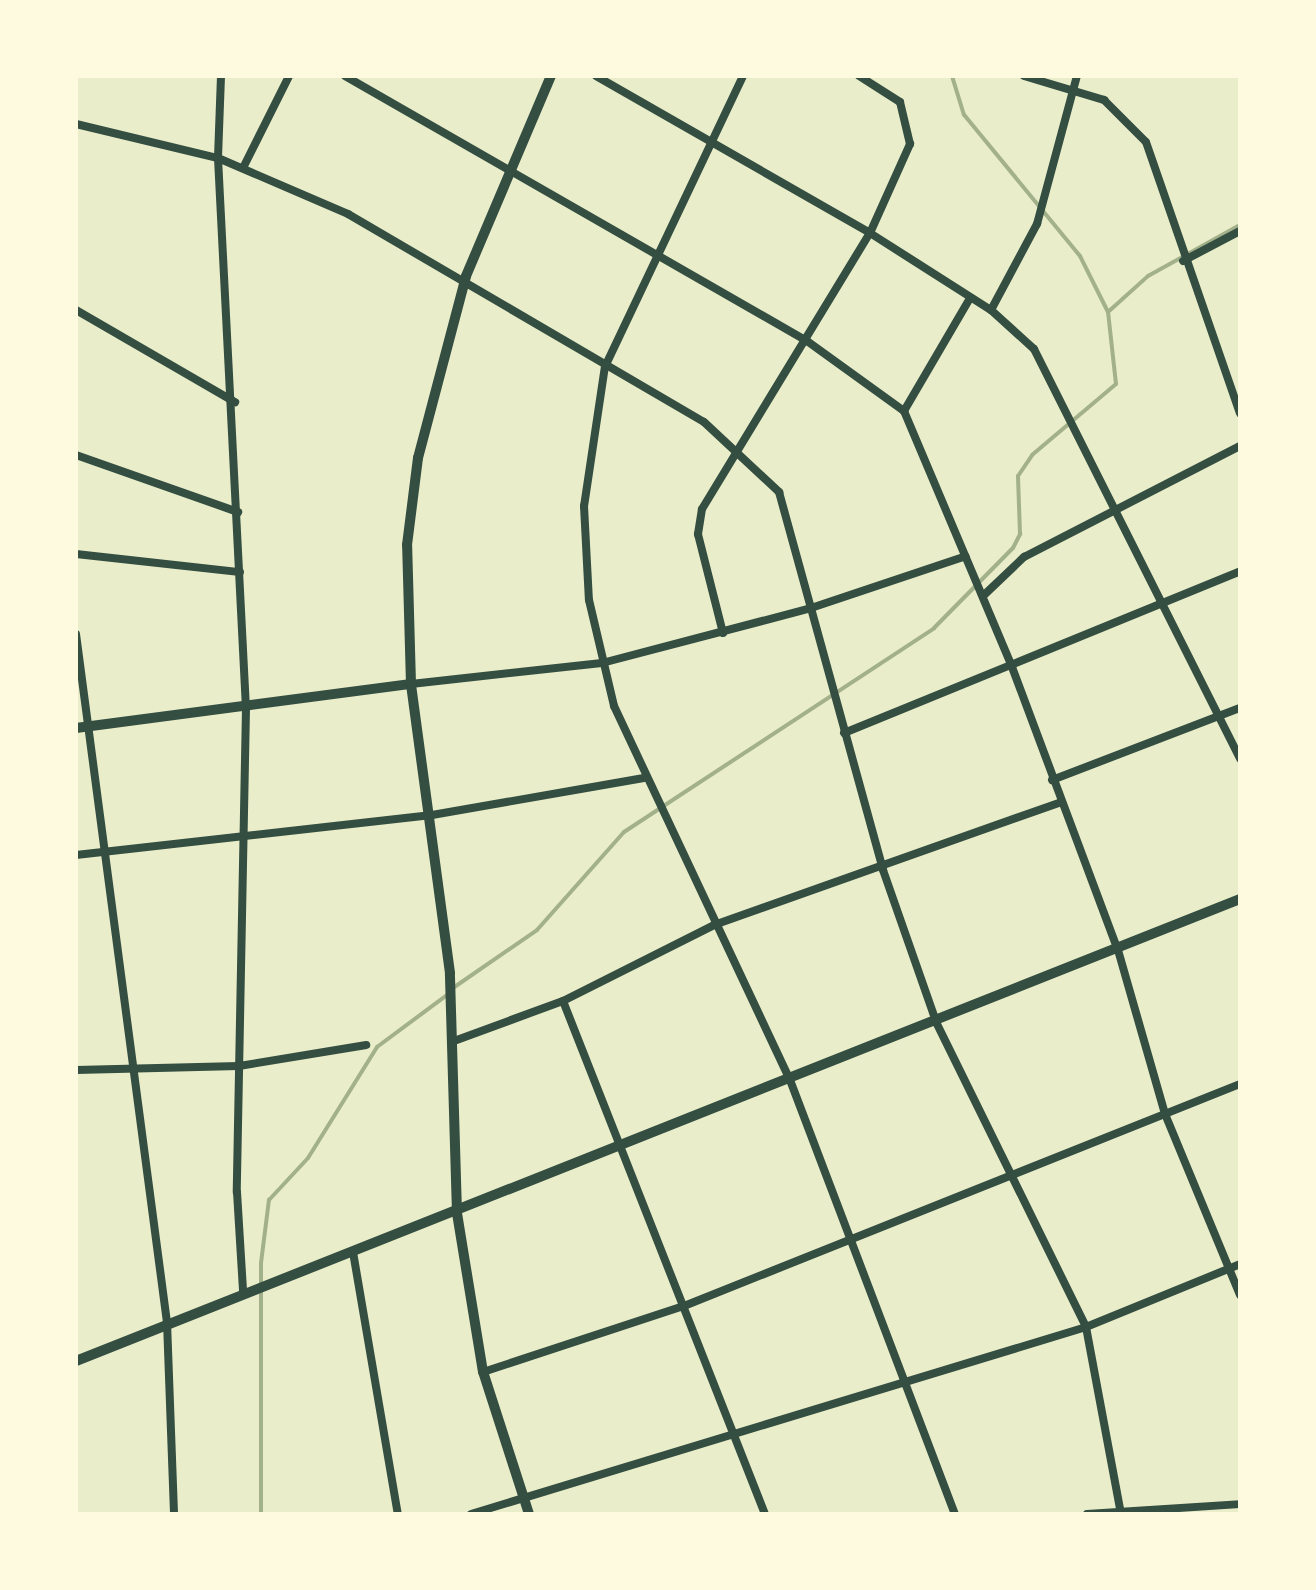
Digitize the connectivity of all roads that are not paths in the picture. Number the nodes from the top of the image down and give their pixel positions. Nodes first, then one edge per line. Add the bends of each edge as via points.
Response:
1 (221, 76) edge
2 (289, 76) edge
3 (345, 76) edge
4 (551, 76) edge
5 (596, 76) edge
6 (743, 76) edge
7 (859, 76) edge
8 (1024, 76) edge
9 (1077, 76) edge
10 (1074, 89) junction
11 (76, 124) edge
12 (710, 144) junction
13 (218, 158) junction
14 (509, 164) junction
15 (243, 168) junction
16 (1240, 231) edge
17 (870, 233) junction
18 (655, 252) junction
19 (1182, 259) junction
20 (466, 276) junction
21 (970, 298) junction
22 (76, 310) edge
23 (991, 310) junction
24 (807, 341) junction
25 (605, 366) junction
26 (235, 402) junction
27 (904, 411) junction
28 (1240, 413) edge
29 (1240, 446) edge
30 (735, 451) junction
31 (76, 455) edge
32 (1118, 507) junction
33 (238, 512) junction
34 (76, 554) edge
35 (966, 556) junction
36 (1240, 571) edge
37 (240, 572) junction
38 (982, 595) junction
39 (1166, 600) junction
40 (811, 608) junction
41 (723, 633) junction
42 (76, 634) edge
43 (602, 663) junction
44 (1012, 667) junction
45 (411, 684) junction
46 (246, 708) junction
47 (1240, 708) edge
48 (1223, 715) junction
49 (92, 726) junction
50 (76, 728) edge
51 (844, 733) junction
52 (1240, 759) edge
53 (644, 778) junction
54 (1052, 780) junction
55 (1061, 802) junction
56 (432, 815) junction
57 (244, 835) junction
58 (107, 851) junction
59 (76, 855) edge
60 (883, 870) junction
61 (1240, 899) edge
62 (714, 925) junction
63 (1118, 950) junction
64 (563, 1001) junction
65 (937, 1024) junction
66 (454, 1041) junction
67 (366, 1045) dead end
68 (239, 1066) junction
69 (76, 1070) edge
70 (129, 1073) junction
71 (790, 1080) junction
72 (1240, 1084) edge
73 (1165, 1114) junction
74 (621, 1146) junction
75 (1008, 1177) junction
76 (457, 1213) junction
77 (856, 1240) junction
78 (353, 1252) junction
79 (1240, 1264) edge
80 (1230, 1270) junction
81 (246, 1289) junction
82 (1240, 1295) edge
83 (684, 1306) junction
84 (167, 1322) junction
85 (1086, 1327) junction
86 (76, 1361) edge
87 (483, 1372) junction
88 (906, 1384) junction
89 (733, 1435) junction
90 (1240, 1504) edge
91 (527, 1509) edge
92 (1120, 1512) edge
93 (174, 1514) edge
94 (398, 1514) edge
95 (471, 1514) edge
96 (765, 1514) edge
97 (955, 1514) edge
98 (1087, 1514) edge

1 - 13 street
2 - 15 street
3 - 14 street
4 - 14 street
5 - 12 street
6 - 12 street
7 - 17 street via 900,102 910,144
8 - 10 street
9 - 10 street
10 - 19 street via 1104,100 1146,142
10 - 23 street via 1037,224
11 - 13 street
12 - 17 street
12 - 18 street
13 - 15 street
13 - 26 street
14 - 18 street
14 - 20 street
15 - 20 street
16 - 19 street
17 - 21 street
17 - 24 street
18 - 24 street
18 - 25 street
19 - 28 street
20 - 25 street
20 - 45 street via 409,518
21 - 23 street
21 - 27 street
22 - 26 street
23 - 32 street via 1034,349
24 - 27 street
24 - 30 street
25 - 30 street via 704,422
25 - 43 street via 584,506 583,553
26 - 33 street
27 - 35 street
29 - 32 street
30 - 40 street via 787,507
30 - 41 street via 702,509 698,534
31 - 33 street
32 - 38 street via 1024,557
32 - 39 street
33 - 37 street
34 - 37 street
35 - 38 street
35 - 40 street
36 - 39 street
37 - 46 street
38 - 44 street
39 - 44 street
39 - 48 street
40 - 41 street
40 - 51 street
41 - 43 street
42 - 49 street
43 - 45 street
43 - 53 street
44 - 51 street
44 - 54 street
45 - 46 street
45 - 56 street
46 - 49 street
46 - 57 street
47 - 48 street
48 - 52 street
48 - 54 street
49 - 50 street
49 - 58 street
51 - 60 street
53 - 56 street
53 - 62 street
54 - 55 street
55 - 60 street
55 - 63 street
56 - 57 street
56 - 66 street
57 - 58 street
57 - 68 street
58 - 59 street
58 - 70 street
60 - 62 street
60 - 65 street
61 - 63 street
62 - 64 street
62 - 71 street
63 - 65 street
63 - 73 street
64 - 66 street
64 - 74 street
65 - 71 street
65 - 75 street
66 - 76 street
67 - 68 street
68 - 70 street
68 - 81 street
69 - 70 street
70 - 84 street
71 - 74 street
71 - 77 street
72 - 73 street
73 - 75 street
73 - 80 street
74 - 76 street
74 - 83 street
75 - 77 street
75 - 85 street
76 - 78 street
76 - 87 street
77 - 83 street
77 - 88 street
78 - 81 street
78 - 94 street
79 - 80 street
80 - 82 street
80 - 85 street
81 - 84 street
83 - 87 street
83 - 89 street
84 - 86 street
84 - 93 street
85 - 88 street
85 - 92 street
87 - 91 street
88 - 89 street
88 - 97 street
89 - 91 street
89 - 96 street
90 - 92 street
91 - 95 street
92 - 98 street

